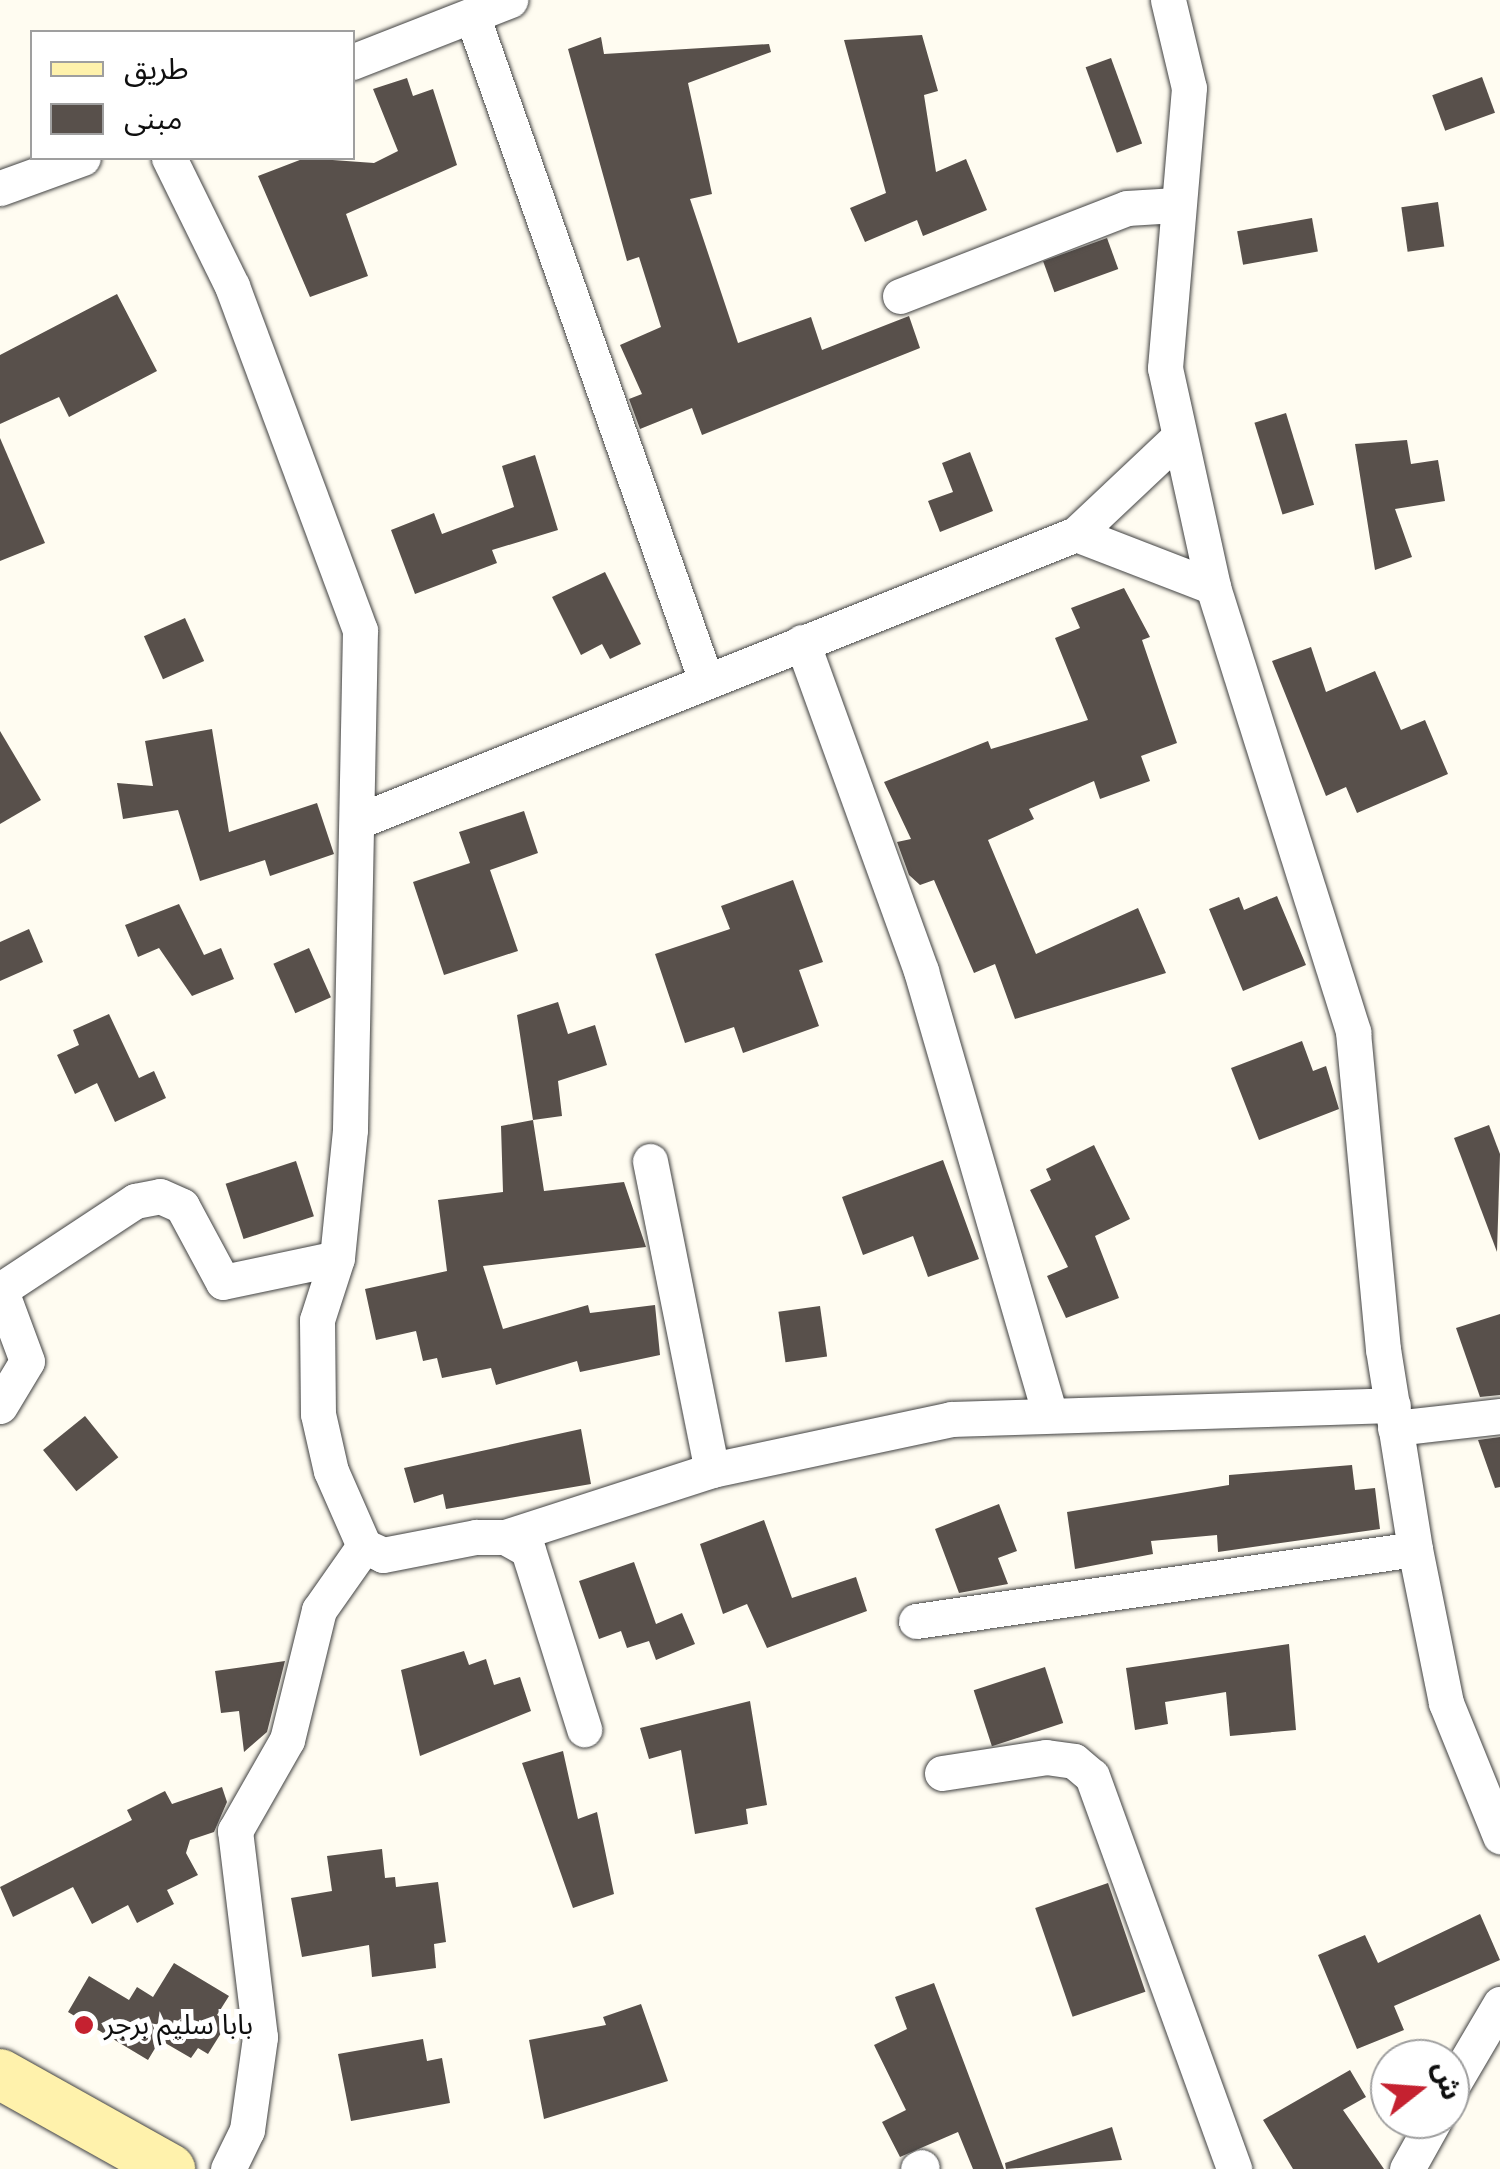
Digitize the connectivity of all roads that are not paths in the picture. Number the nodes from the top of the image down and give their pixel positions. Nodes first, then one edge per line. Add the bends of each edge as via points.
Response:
1 (510, 0) edge
2 (1168, 0) edge
3 (473, 18) junction
4 (355, 61) edge
5 (78, 160) edge
6 (170, 160) edge
7 (0, 188) edge
8 (1176, 204) junction
9 (900, 296) dead end
10 (1179, 437) junction
11 (1076, 534) junction
12 (1213, 588) junction
13 (802, 642) junction
14 (705, 678) junction
15 (361, 820) junction
16 (650, 1161) dead end
17 (337, 1258) junction
18 (0, 1291) edge
19 (0, 1406) edge
20 (1050, 1412) junction
21 (1394, 1416) junction
22 (1500, 1416) edge
23 (712, 1470) junction
24 (505, 1537) junction
25 (364, 1546) junction
26 (1415, 1549) junction
27 (916, 1622) dead end
28 (584, 1729) dead end
29 (942, 1773) dead end
30 (1500, 1836) edge
31 (1500, 2004) edge
32 (1470, 2055) edge
33 (0, 2074) edge
34 (1424, 2139) edge
35 (159, 2166) edge
36 (228, 2169) edge
37 (1234, 2169) edge
38 (1407, 2169) edge

1 - 3 street
2 - 8 street via 1189,88
3 - 4 street
3 - 14 street
5 - 7 street
6 - 15 street via 232,286 343,563 364,677
8 - 9 street via 1127,208
8 - 10 street via 1165,368
10 - 11 street
10 - 12 street
11 - 12 street
11 - 13 street
12 - 21 street via 1353,1032
13 - 14 street
13 - 20 street via 921,971
14 - 15 street
15 - 17 street
16 - 23 street
17 - 18 street via 223,1282 182,1206 160,1196 135,1200
17 - 25 street via 317,1320 318,1414
18 - 19 street via 28,1361
20 - 21 street
20 - 23 street via 951,1419
21 - 22 street
21 - 26 street
23 - 24 street
24 - 25 street via 383,1555
24 - 28 street via 541,1574
25 - 36 street via 319,1610 288,1740 235,1831 260,2037 247,2130
26 - 27 street
26 - 30 street via 1446,1703
29 - 37 street via 1046,1757 1074,1761 1092,1776
31 - 32 street
33 - 35 main road
34 - 38 street

